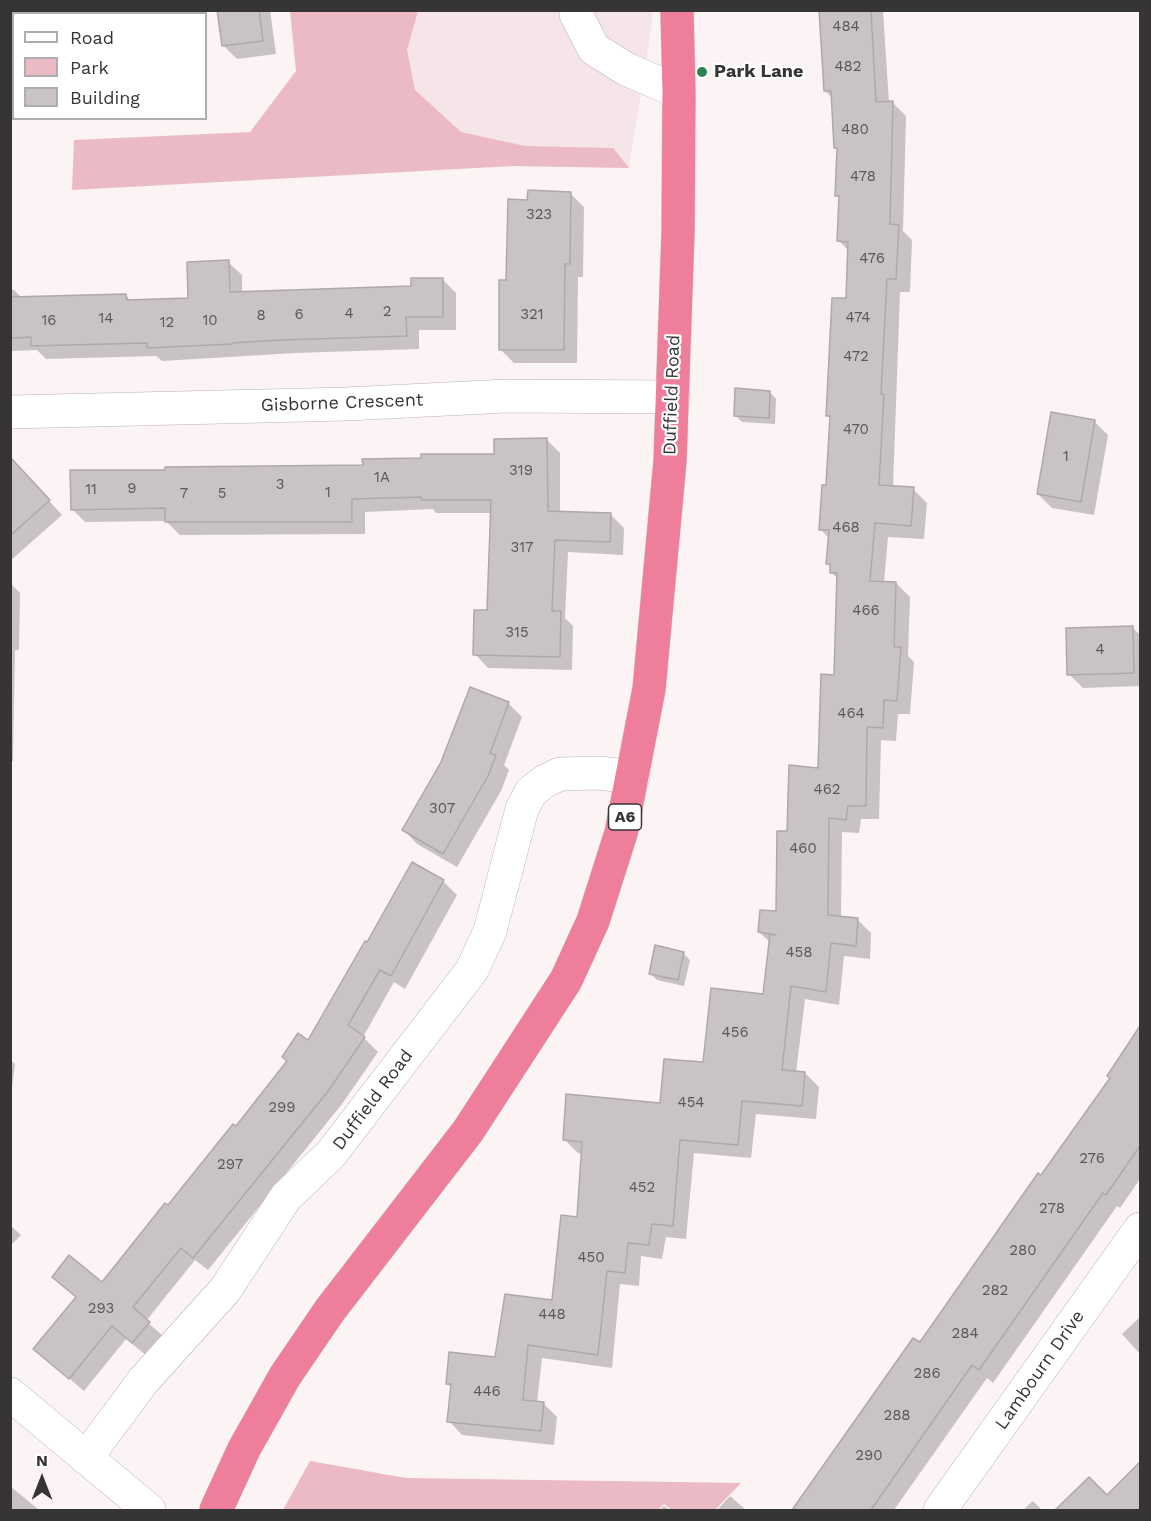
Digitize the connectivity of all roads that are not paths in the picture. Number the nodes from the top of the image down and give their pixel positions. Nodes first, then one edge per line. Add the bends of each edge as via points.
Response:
1 (576, 10) edge
2 (677, 10) edge
3 (679, 92) junction
4 (673, 397) junction
5 (10, 412) edge
6 (633, 777) junction
7 (1140, 1228) edge
8 (10, 1394) edge
9 (86, 1458) junction
10 (149, 1510) edge
11 (216, 1510) edge
12 (940, 1510) edge

1 - 3 street via 594,49 626,69
2 - 3 highway, Duffield Road / A6
3 - 4 highway, Duffield Road / A6
4 - 5 street, Gisborne Crescent via 507,396
4 - 6 highway, Duffield Road / A6 via 649,689
6 - 9 street, Duffield Road via 599,772 560,774 531,792 522,808 490,931 472,970 332,1155 286,1197 225,1290 143,1381
6 - 11 highway, Duffield Road / A6 via 621,833 593,921 566,980 468,1131 330,1310 285,1377 244,1449
7 - 12 street, Lambourn Drive
8 - 9 street
9 - 10 street

